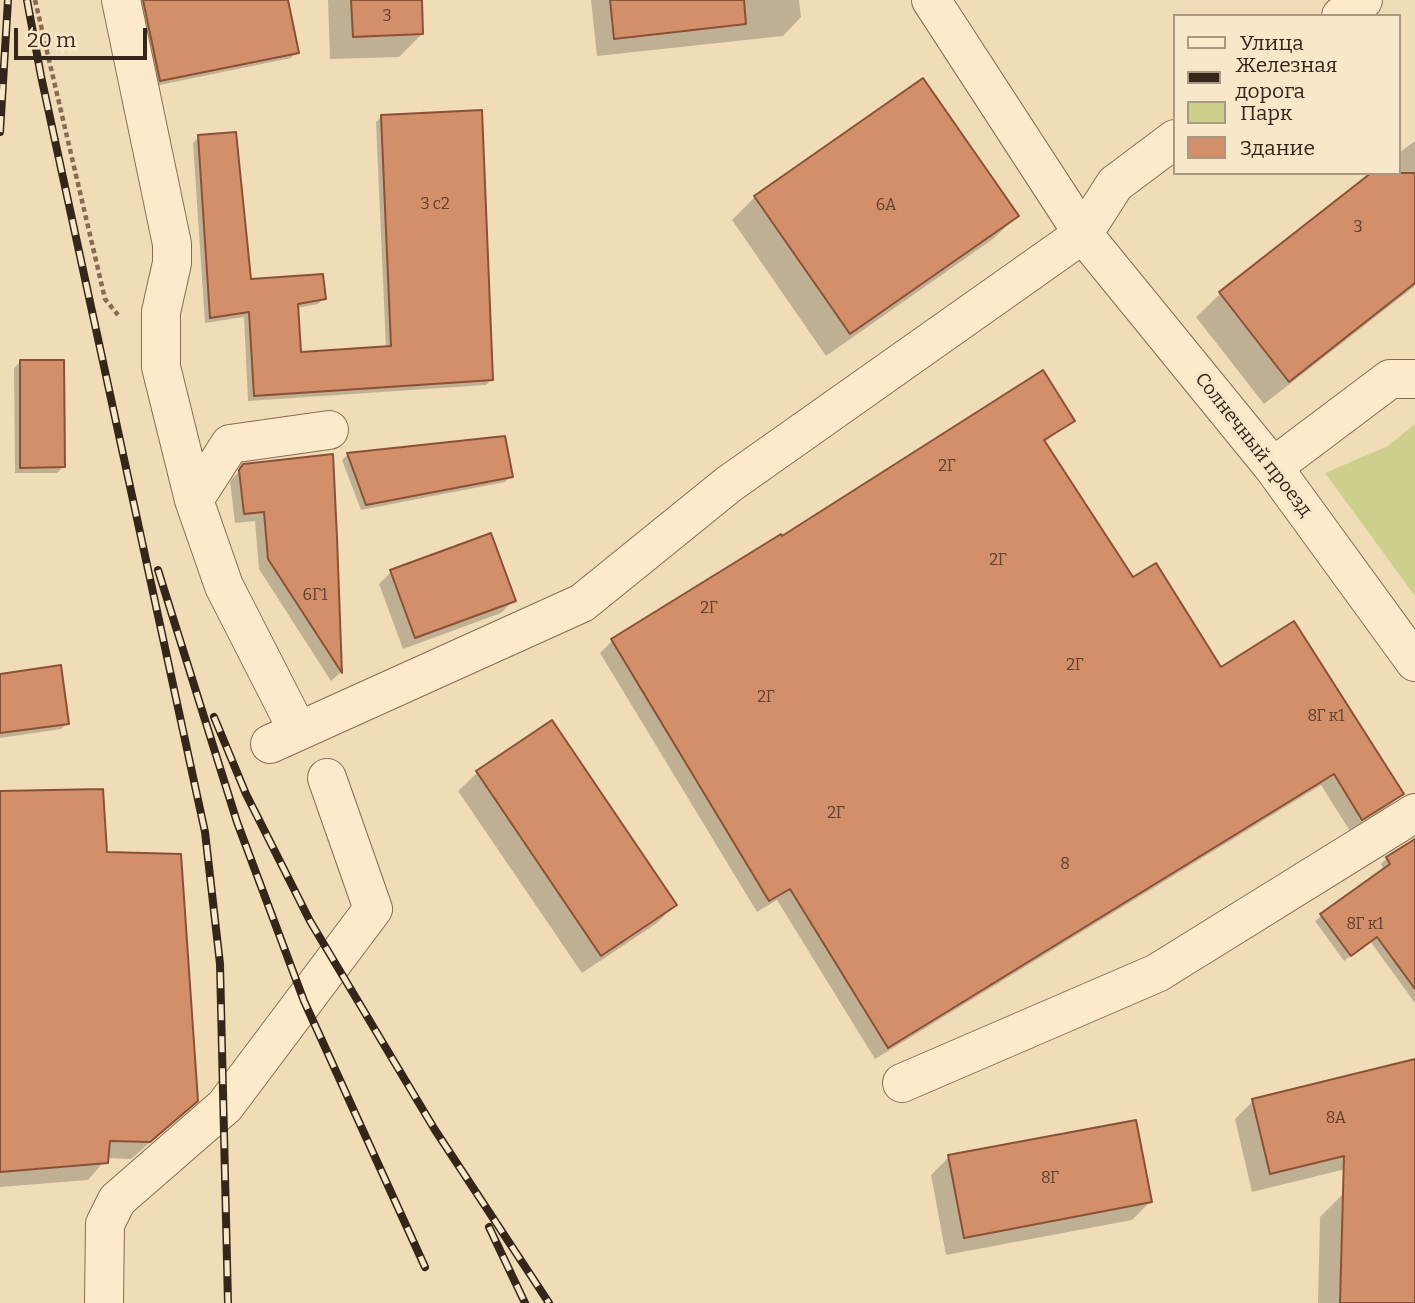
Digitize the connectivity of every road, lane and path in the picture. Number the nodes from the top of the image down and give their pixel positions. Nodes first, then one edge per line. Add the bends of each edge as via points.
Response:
1 (35, 0) edge
2 (121, 0) edge
3 (930, 0) edge
4 (1363, 0) edge
5 (1344, 14) edge
6 (1174, 140) edge
7 (1083, 234) junction
8 (161, 367) junction
9 (1407, 372) edge
10 (329, 430) dead end
11 (1273, 467) junction
12 (194, 500) junction
13 (1415, 662) edge
14 (327, 778) dead end
15 (1415, 813) edge
16 (902, 1083) dead end
17 (104, 1303) edge

1 - 8 path via 105,299
2 - 8 street via 172,244 161,312
3 - 7 street, Солнечный проезд
4 - 5 street
6 - 7 street via 1115,184
7 - 11 street, Солнечный проезд
7 - 12 street via 729,484 582,603 284,737
8 - 12 street
9 - 11 street
10 - 12 street via 230,444
11 - 13 street, Солнечный проезд
14 - 17 street via 373,909 225,1106 117,1200 105,1224
15 - 16 street via 1157,973

